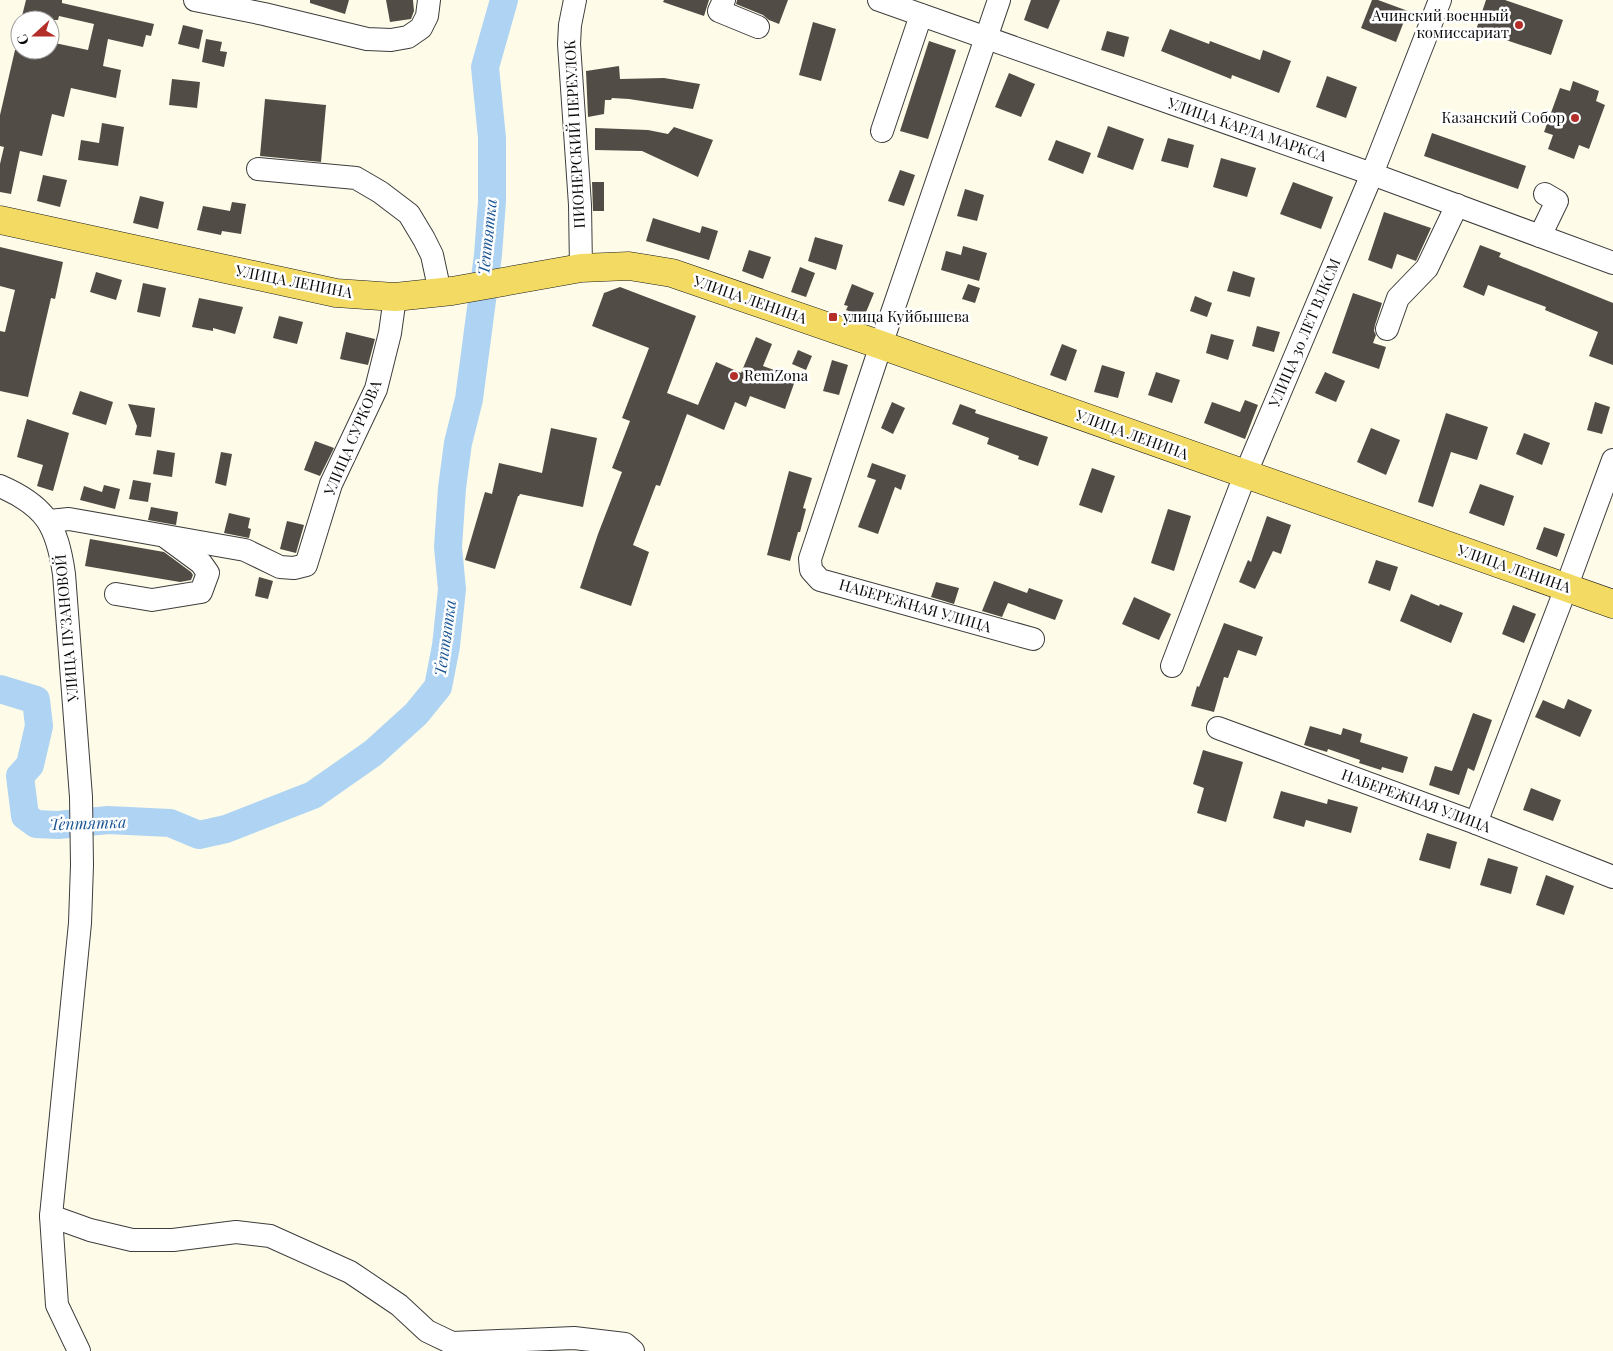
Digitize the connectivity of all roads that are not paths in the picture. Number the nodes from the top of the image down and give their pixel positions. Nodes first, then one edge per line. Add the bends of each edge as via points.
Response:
1 (195, 0) edge
2 (429, 0) edge
3 (575, 0) edge
4 (724, 0) edge
5 (879, 0) edge
6 (999, 0) edge
7 (1440, 0) edge
8 (921, 15) junction
9 (758, 27) dead end
10 (985, 38) junction
11 (882, 131) dead end
12 (258, 169) dead end
13 (1372, 174) junction
14 (1545, 194) dead end
15 (1457, 205) junction
16 (0, 220) edge
17 (1540, 236) junction
18 (1613, 262) edge
19 (581, 268) junction
20 (446, 291) junction
21 (395, 297) junction
22 (1386, 329) dead end
23 (881, 345) junction
24 (1613, 460) edge
25 (1246, 475) junction
26 (0, 486) edge
27 (49, 521) junction
28 (162, 535) junction
29 (1566, 588) junction
30 (116, 594) dead end
31 (1613, 604) edge
32 (1033, 639) dead end
33 (1172, 666) dead end
34 (1218, 728) dead end
35 (1476, 823) junction
36 (1613, 877) edge
37 (51, 1216) junction
38 (79, 1351) edge
39 (634, 1351) edge

1 - 2 street via 367,39 391,40 408,36 421,28
3 - 19 street, ПИОНЕРСКИЙ ПЕРЕУЛОК via 569,44
4 - 9 street via 719,11
5 - 8 street, УЛИЦА КАРЛА МАРКСА
6 - 10 street
7 - 13 street, УЛИЦА 30 ЛЕТ ВЛКСМ
8 - 10 street, УЛИЦА КАРЛА МАРКСА
8 - 11 street
10 - 13 street, УЛИЦА КАРЛА МАРКСА
10 - 23 street
12 - 20 street via 356,178 380,192 409,214 432,255
13 - 15 street, УЛИЦА КАРЛА МАРКСА
13 - 25 street, УЛИЦА 30 ЛЕТ ВЛКСМ
14 - 17 street via 1557,201
15 - 17 street, УЛИЦА КАРЛА МАРКСА
15 - 22 street via 1428,268 1398,298
16 - 21 main road, УЛИЦА ЛЕНИНА via 336,293
17 - 18 street, УЛИЦА КАРЛА МАРКСА
19 - 20 main road, УЛИЦА ЛЕНИНА
19 - 23 main road, УЛИЦА ЛЕНИНА via 629,266 672,273
20 - 21 main road, УЛИЦА ЛЕНИНА
21 - 28 street, УЛИЦА СУРКОВА via 376,389 331,484 306,565 280,567 245,550
23 - 25 main road, УЛИЦА ЛЕНИНА
23 - 32 street, НАБЕРЕЖНАЯ УЛИЦА via 810,559 811,570 820,580
24 - 29 street
25 - 29 main road, УЛИЦА ЛЕНИНА
25 - 33 street, УЛИЦА 30 ЛЕТ ВЛКСМ
26 - 27 street, УЛИЦА ПУЗАНОВОЙ via 36,508
27 - 28 street via 69,518
27 - 37 street, УЛИЦА ПУЗАНОВОЙ via 57,538 64,574 82,796 80,923
28 - 30 street via 201,563 208,573 201,592 152,600
29 - 31 main road, УЛИЦА ЛЕНИНА
29 - 35 street
34 - 35 street, НАБЕРЕЖНАЯ УЛИЦА
35 - 36 street, НАБЕРЕЖНАЯ УЛИЦА
37 - 38 street, УЛИЦА ПУЗАНОВОЙ via 58,1305
37 - 39 street via 132,1240 173,1240 236,1232 270,1236 350,1272 399,1305 427,1331 452,1343 574,1338 625,1344

